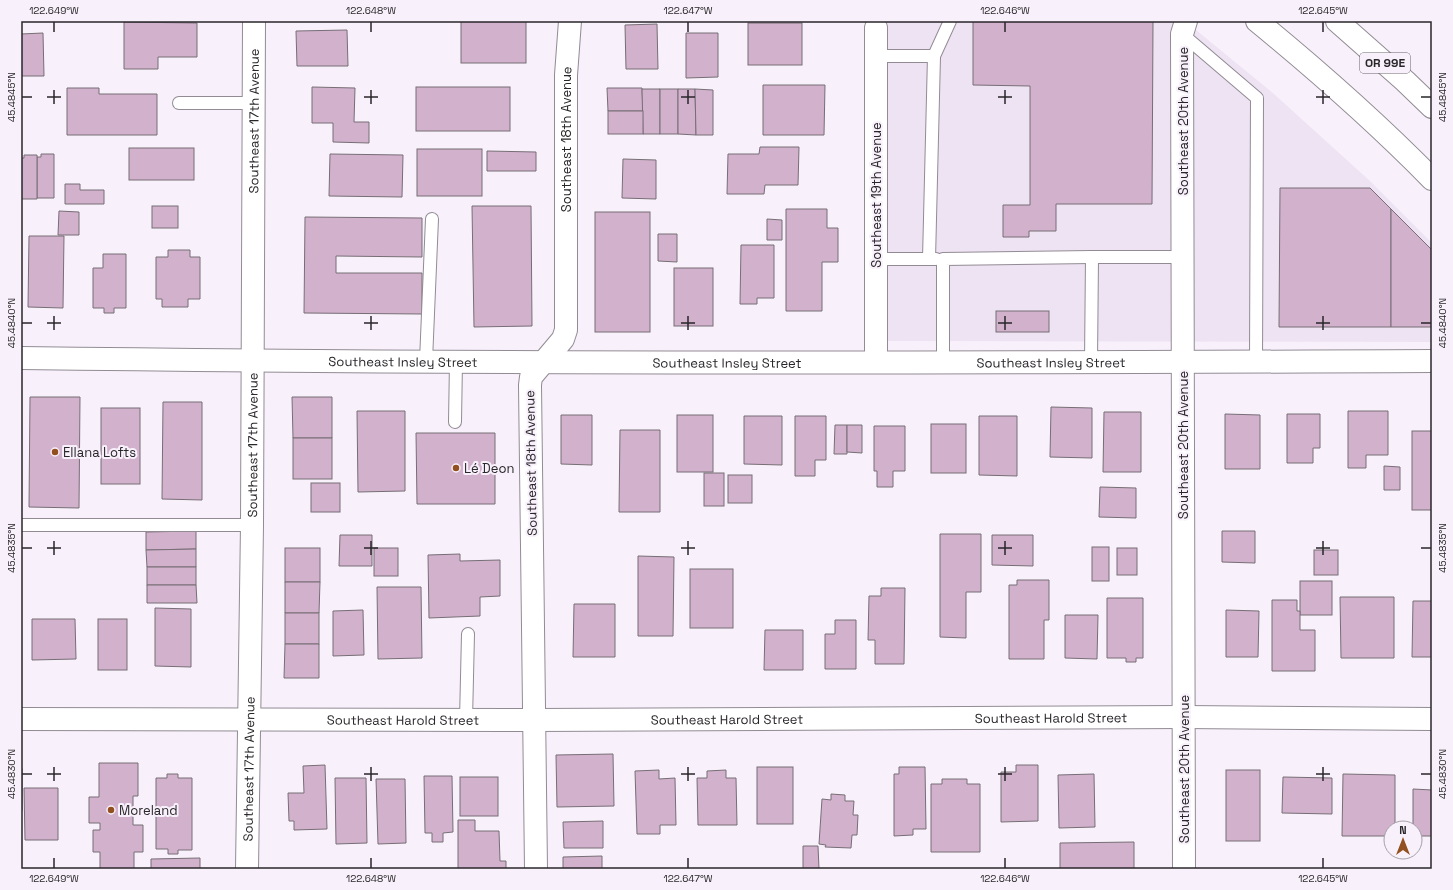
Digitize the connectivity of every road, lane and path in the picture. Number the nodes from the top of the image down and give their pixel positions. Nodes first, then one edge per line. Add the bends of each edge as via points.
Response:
1 (254, 21) edge
2 (570, 21) edge
3 (950, 21) edge
4 (1257, 21) edge
5 (1337, 21) edge
6 (876, 28) dead end
7 (1184, 28) edge
8 (876, 56) junction
9 (934, 56) junction
10 (178, 102) dead end
11 (254, 102) junction
12 (1432, 107) edge
13 (1432, 179) edge
14 (432, 219) dead end
15 (1092, 257) junction
16 (1183, 257) junction
17 (929, 259) junction
18 (943, 259) junction
19 (876, 260) junction
20 (21, 358) edge
21 (253, 361) junction
22 (426, 361) junction
23 (456, 361) junction
24 (544, 361) junction
25 (1432, 361) edge
26 (876, 362) junction
27 (943, 362) junction
28 (1091, 362) junction
29 (1183, 362) junction
30 (1256, 362) junction
31 (454, 422) dead end
32 (21, 525) edge
33 (252, 525) junction
34 (468, 634) dead end
35 (1184, 717) junction
36 (21, 719) edge
37 (250, 719) junction
38 (1432, 719) edge
39 (466, 720) junction
40 (535, 720) junction
41 (248, 869) edge
42 (536, 869) edge
43 (1184, 869) edge

1 - 11 main road, Southeast 17th Avenue
2 - 24 main road, Southeast 18th Avenue via 566,82 566,330 563,339
3 - 9 lane
4 - 13 main road via 1299,55
5 - 12 main road, OR 99E
6 - 8 main road, Southeast 19th Avenue
7 - 16 main road, Southeast 20th Avenue
7 - 30 lane via 1257,98
8 - 9 lane
8 - 19 main road, Southeast 19th Avenue
9 - 17 lane
10 - 11 lane
11 - 21 main road, Southeast 17th Avenue
14 - 22 lane
15 - 16 lane
15 - 18 lane
15 - 28 lane
16 - 29 main road, Southeast 20th Avenue
17 - 18 lane
17 - 19 lane
18 - 27 lane
19 - 26 main road, Southeast 19th Avenue
20 - 21 main road, Southeast Insley Street
21 - 22 main road, Southeast Insley Street
21 - 33 main road, Southeast 17th Avenue
22 - 23 main road, Southeast Insley Street
23 - 24 main road, Southeast Insley Street
23 - 31 lane
24 - 26 main road, Southeast Insley Street
24 - 40 main road, Southeast 18th Avenue via 531,377 530,385
25 - 30 main road, Southeast Insley Street
26 - 27 main road, Southeast Insley Street
27 - 28 main road, Southeast Insley Street
28 - 29 main road, Southeast Insley Street
29 - 30 main road, Southeast Insley Street
29 - 35 main road, Southeast 20th Avenue
32 - 33 lane
33 - 37 main road, Southeast 17th Avenue
34 - 39 lane
35 - 38 main road, Southeast Harold Street
35 - 40 main road, Southeast Harold Street
35 - 43 main road, Southeast 20th Avenue
36 - 37 main road, Southeast Harold Street
37 - 39 main road, Southeast Harold Street
37 - 41 main road, Southeast 17th Avenue
39 - 40 main road, Southeast Harold Street
40 - 42 main road, Southeast 18th Avenue

